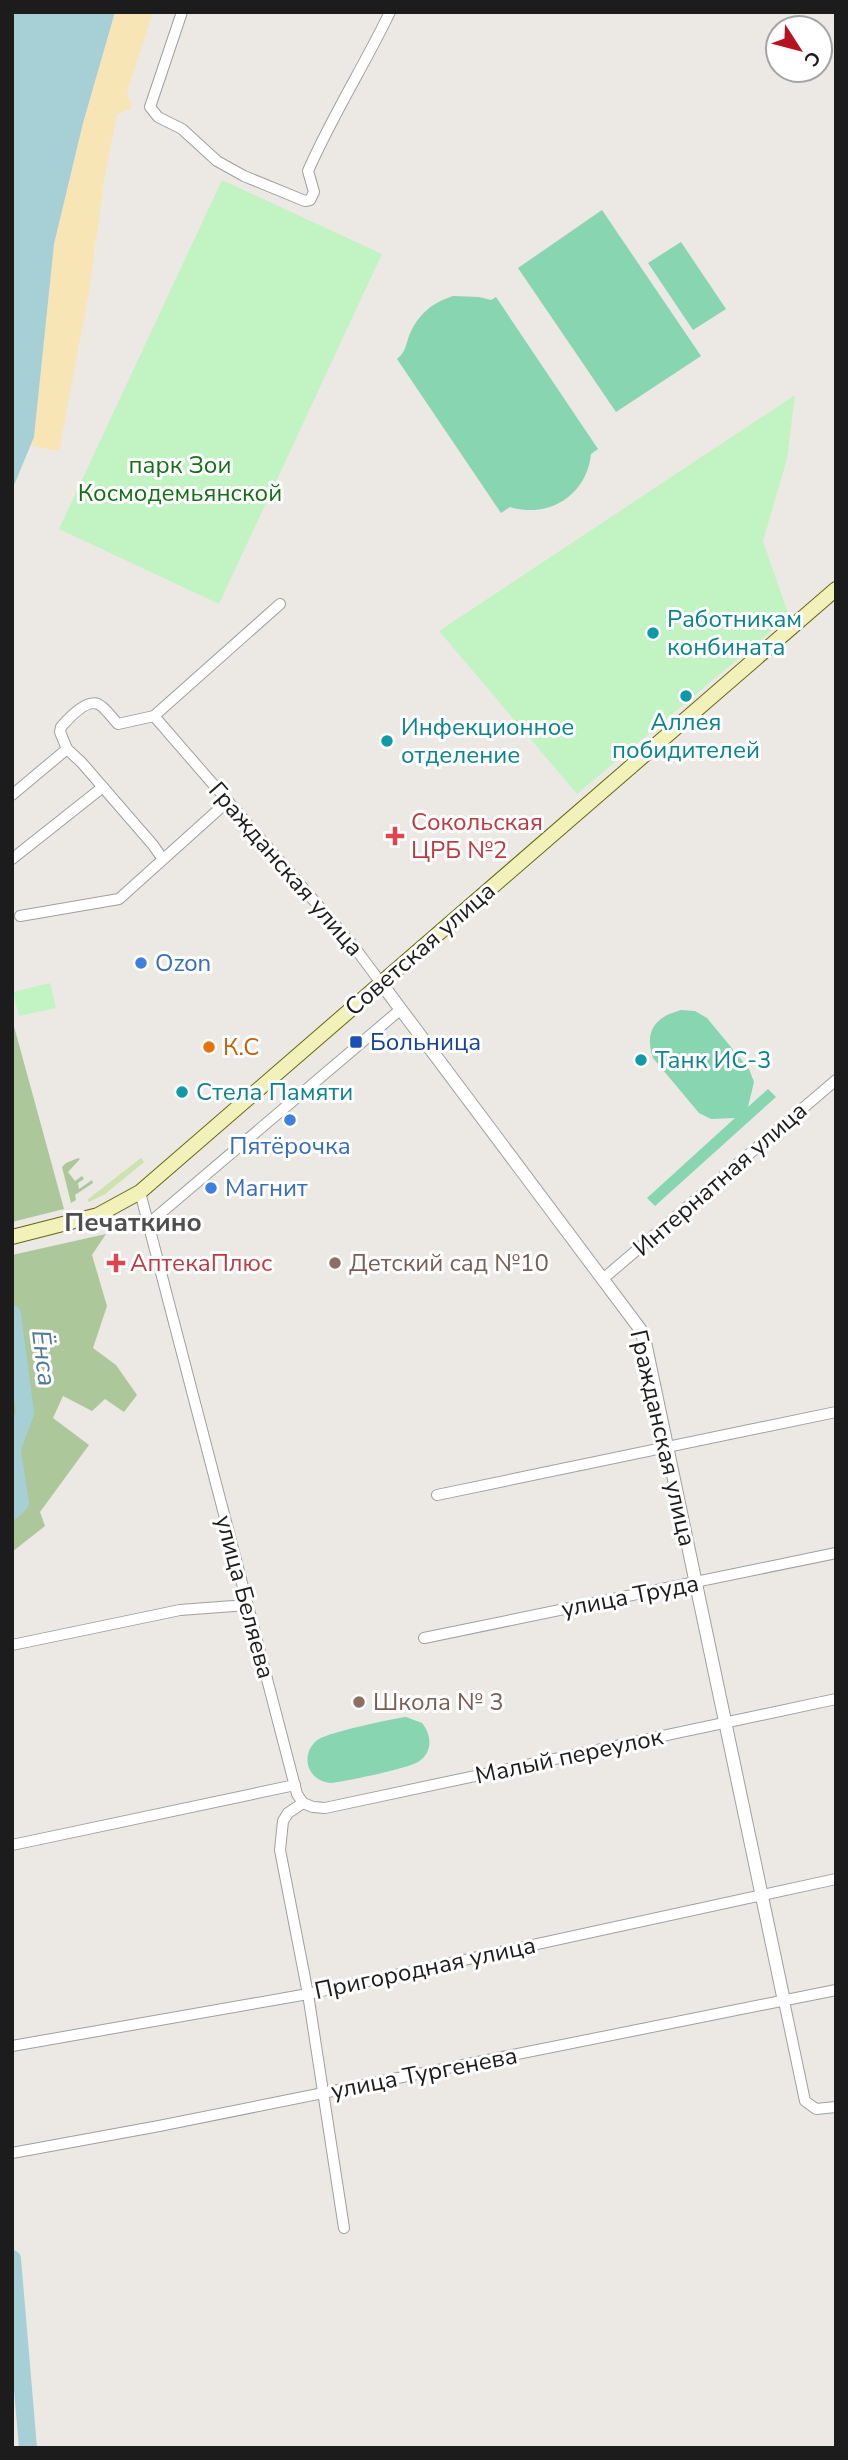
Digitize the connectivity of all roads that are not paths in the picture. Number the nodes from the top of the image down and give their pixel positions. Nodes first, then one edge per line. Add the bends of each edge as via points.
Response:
1 (182, 12) edge
2 (390, 12) edge
3 (836, 589) edge
4 (280, 604) dead end
5 (153, 716) junction
6 (67, 749) junction
7 (103, 787) junction
8 (12, 795) edge
9 (228, 801) junction
10 (162, 858) junction
11 (12, 859) edge
12 (20, 916) dead end
13 (381, 983) junction
14 (401, 1009) junction
15 (836, 1080) edge
16 (140, 1192) junction
17 (148, 1224) junction
18 (12, 1237) edge
19 (604, 1278) junction
20 (836, 1412) edge
21 (668, 1447) junction
22 (437, 1495) dead end
23 (836, 1553) edge
24 (697, 1583) junction
25 (247, 1605) junction
26 (424, 1638) dead end
27 (12, 1645) edge
28 (836, 1699) edge
29 (726, 1722) junction
30 (295, 1785) junction
31 (303, 1802) junction
32 (12, 1845) edge
33 (836, 1880) edge
34 (763, 1896) junction
35 (836, 1990) edge
36 (308, 1994) junction
37 (784, 2001) junction
38 (12, 2046) edge
39 (325, 2093) junction
40 (836, 2107) edge
41 (12, 2153) edge
42 (344, 2228) dead end

1 - 2 street via 150,107 217,160 305,201 314,192 308,171 328,124
3 - 13 main road, Советская улица
4 - 5 street
5 - 6 street via 118,724 100,705 88,704 61,727
5 - 9 street, Гражданская улица
6 - 7 street
6 - 8 street
7 - 10 street
7 - 11 street
9 - 10 street
9 - 13 street, Гражданская улица
10 - 12 street via 119,899
13 - 14 street, Гражданская улица
13 - 16 main road, Советская улица
14 - 17 street, Советская улица
14 - 19 street, Гражданская улица
15 - 19 street, Интернатная улица
16 - 17 street, улица Беляева
16 - 18 main road, Советская улица via 98,1215
17 - 25 street, улица Беляева
19 - 21 street, Гражданская улица via 645,1342
20 - 21 street
21 - 22 street
21 - 24 street, Гражданская улица
23 - 24 street, улица Труда
24 - 26 street, улица Труда
24 - 29 street, Гражданская улица
25 - 27 street via 180,1611
25 - 30 street, улица Беляева
28 - 29 street, Малый переулок
29 - 31 street, Малый переулок via 325,1808
29 - 34 street, Гражданская улица
30 - 31 street, улица Беляева
30 - 32 street
31 - 36 street via 283,1821 280,1850
33 - 34 street, Пригородная улица
34 - 36 street, Пригородная улица
34 - 37 street, Гражданская улица
35 - 37 street, улица Тургенева
36 - 38 street, Пригородная улица
36 - 39 street
37 - 39 street, улица Тургенева
37 - 40 street, Гражданская улица via 803,2095 816,2109
39 - 41 street, улица Тургенева
39 - 42 street

